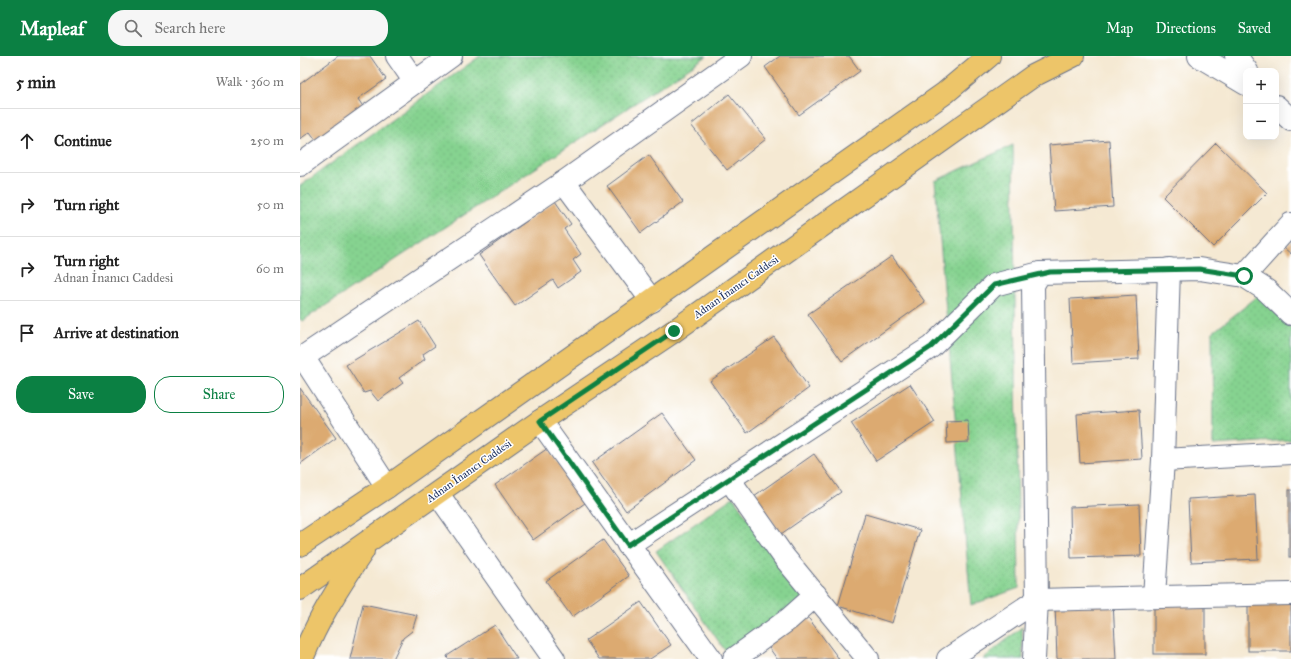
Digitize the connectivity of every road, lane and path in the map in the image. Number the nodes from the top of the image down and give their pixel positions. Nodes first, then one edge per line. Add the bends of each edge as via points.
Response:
1 (397, 56) edge
2 (451, 56) edge
3 (741, 56) edge
4 (989, 56) edge
5 (1073, 56) edge
6 (1199, 56) edge
7 (1236, 56) edge
8 (1245, 68) edge
9 (415, 82) junction
10 (1243, 82) edge
11 (1279, 109) edge
12 (1291, 120) edge
13 (300, 165) edge
14 (564, 182) junction
15 (1291, 224) edge
16 (1169, 269) junction
17 (1040, 273) junction
18 (1244, 276) junction
19 (652, 301) junction
20 (1291, 314) edge
21 (301, 355) edge
22 (540, 421) junction
23 (1291, 454) edge
24 (1163, 460) junction
25 (729, 479) junction
26 (386, 487) junction
27 (438, 494) junction
28 (340, 518) junction
29 (300, 534) edge
30 (371, 540) junction
31 (300, 545) edge
32 (628, 545) junction
33 (300, 589) edge
34 (1291, 594) edge
35 (816, 595) junction
36 (1154, 597) junction
37 (1037, 600) junction
38 (302, 659) edge
39 (554, 659) edge
40 (711, 659) edge
41 (734, 659) edge
42 (868, 659) edge
43 (948, 659) edge
44 (1034, 659) edge

1 - 9 street
2 - 9 street
3 - 14 street
4 - 19 main road via 945,93
5 - 22 main road, Adnan İnanıcı Caddesi via 1034,76 674,331
6 - 10 street
7 - 8 street
9 - 13 street
11 - 12 street
14 - 19 street
14 - 21 street
15 - 18 street
16 - 17 street
16 - 18 street via 1199,269
16 - 24 street
17 - 25 street via 994,285 931,347
17 - 37 street via 1033,285
18 - 20 street via 1266,290
19 - 26 main road
21 - 26 street
22 - 27 main road, Adnan İnanıcı Caddesi
22 - 32 street
23 - 24 street
24 - 36 street
25 - 32 street
25 - 35 street via 784,557
26 - 28 main road
27 - 30 main road, Adnan İnanıcı Caddesi
27 - 39 street
28 - 29 main road
28 - 31 main road
30 - 33 main road, Adnan İnanıcı Caddesi
30 - 38 main road via 330,599
32 - 40 street
34 - 36 street
35 - 41 street via 789,619
35 - 42 street
36 - 37 street
37 - 43 street
37 - 44 street

